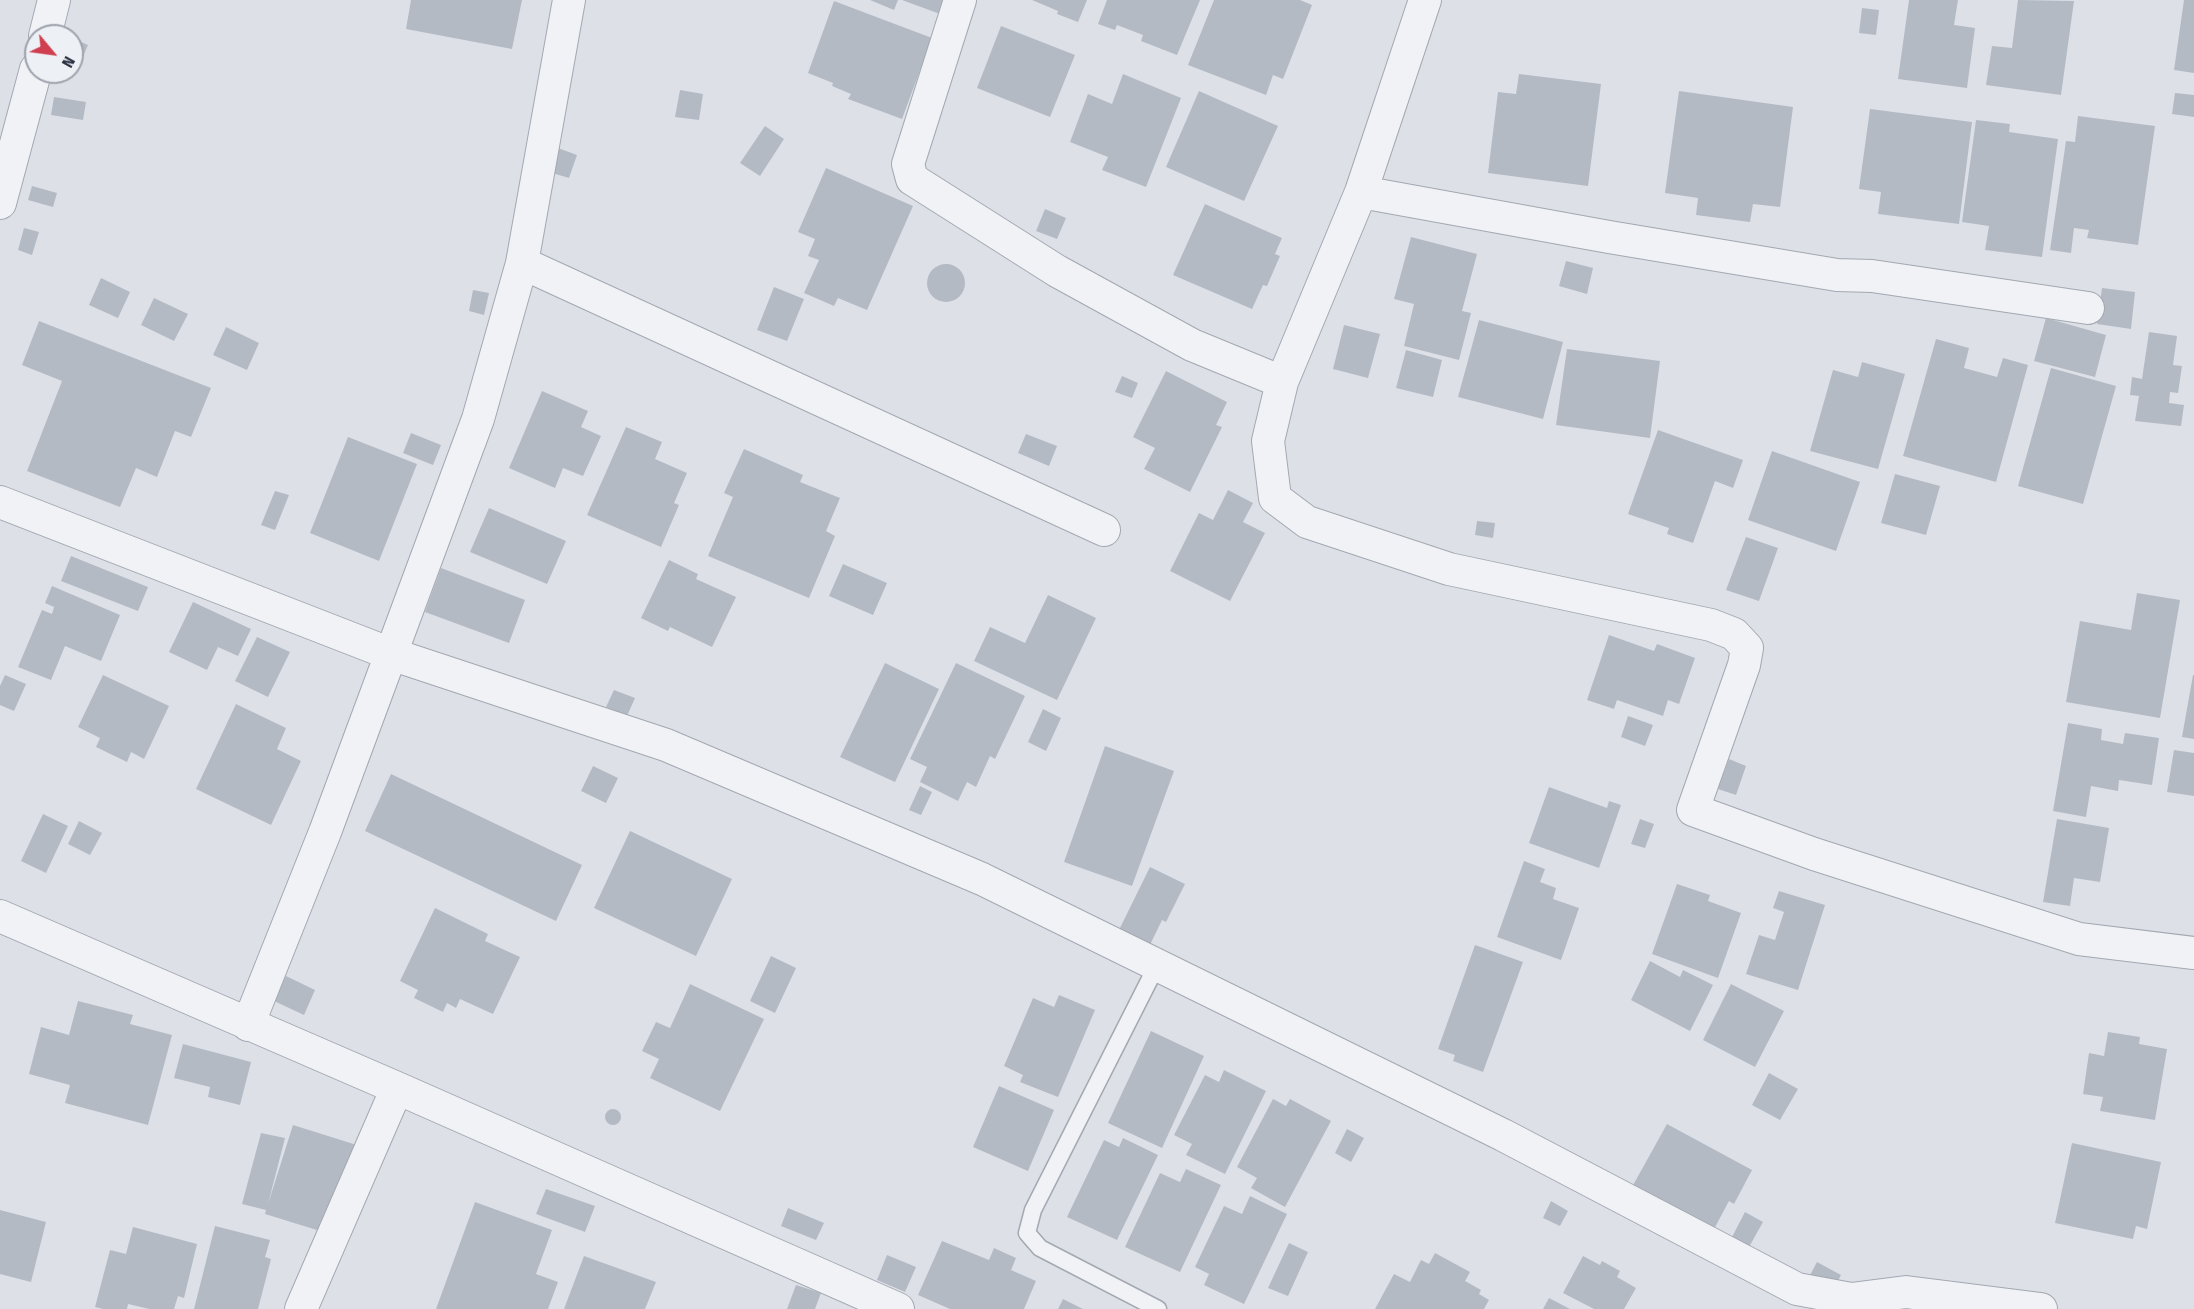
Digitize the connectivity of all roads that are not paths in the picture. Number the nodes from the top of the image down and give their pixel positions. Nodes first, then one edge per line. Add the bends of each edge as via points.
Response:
1 (54, 0) edge
2 (569, 0) edge
3 (960, 0) edge
4 (1425, 0) edge
5 (48, 24) edge
6 (32, 84) edge
7 (1361, 192) junction
8 (0, 203) edge
9 (522, 263) junction
10 (2088, 308) dead end
11 (1281, 382) junction
12 (0, 502) edge
13 (1104, 530) dead end
14 (391, 654) junction
15 (0, 916) edge
16 (2194, 952) edge
17 (1157, 965) junction
18 (248, 1025) junction
19 (397, 1088) junction
20 (302, 1309) edge
21 (898, 1309) edge
22 (1158, 1309) edge
23 (2041, 1309) edge

1 - 5 street
2 - 9 street
3 - 11 street via 908,164 912,179 1057,271 1181,339
4 - 7 street
6 - 8 street
7 - 10 street via 1825,273 1872,276
7 - 11 street
9 - 13 street
9 - 14 street via 478,418
11 - 16 street via 1268,441 1275,498 1307,522 1449,569 1692,621 1734,634 1747,648 1744,665 1693,810 1814,854 2079,939
12 - 14 street
14 - 17 street via 666,745 982,879
14 - 18 street
15 - 18 street
17 - 22 lane via 1033,1210 1027,1233 1040,1248
17 - 23 street via 1503,1135 1797,1289 1851,1299 1906,1292
18 - 19 street
19 - 20 street
19 - 21 street

